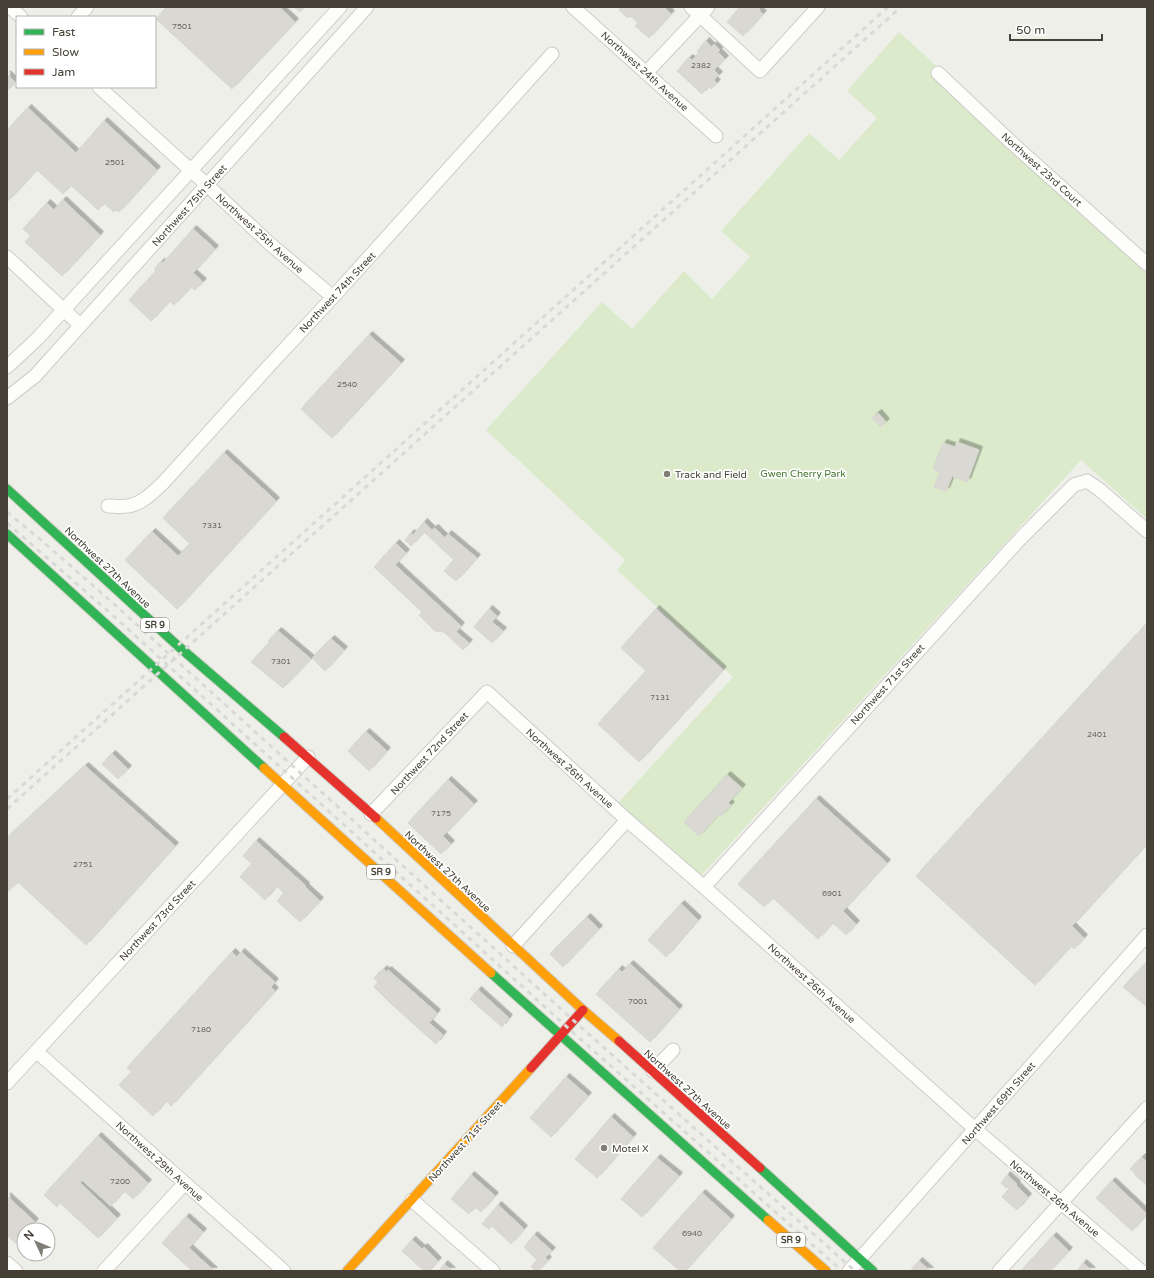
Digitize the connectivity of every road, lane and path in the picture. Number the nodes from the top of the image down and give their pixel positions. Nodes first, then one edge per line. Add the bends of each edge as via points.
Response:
1 (10, 7) edge
2 (87, 7) edge
3 (340, 7) edge
4 (367, 7) edge
5 (573, 7) edge
6 (818, 7) edge
7 (700, 10) edge
8 (20, 16) edge
9 (79, 16) edge
10 (329, 18) junction
11 (344, 32) junction
12 (552, 54) dead end
13 (646, 73) junction
14 (938, 73) dead end
15 (99, 88) edge
16 (264, 90) junction
17 (279, 104) junction
18 (716, 136) dead end
19 (191, 170) junction
20 (207, 185) junction
21 (124, 244) junction
22 (7, 257) edge
23 (141, 258) junction
24 (1147, 264) edge
25 (333, 297) junction
26 (64, 310) junction
27 (80, 325) junction
28 (7, 367) edge
29 (7, 398) edge
30 (7, 489) edge
31 (108, 506) dead end
32 (1147, 530) edge
33 (7, 534) edge
34 (486, 692) joint
35 (308, 758) junction
36 (283, 785) junction
37 (371, 814) junction
38 (627, 820) junction
39 (704, 887) junction
40 (1147, 935) edge
41 (513, 946) junction
42 (582, 1010) junction
43 (561, 1035) junction
44 (673, 1050) dead end
45 (36, 1052) junction
46 (653, 1071) junction
47 (7, 1083) edge
48 (1147, 1108) edge
49 (975, 1129) junction
50 (185, 1183) junction
51 (412, 1200) junction
52 (1061, 1202) junction
53 (860, 1259) junction
54 (7, 1263) edge
55 (16, 1271) edge
56 (104, 1271) edge
57 (284, 1271) edge
58 (347, 1271) edge
59 (493, 1271) edge
60 (826, 1271) edge
61 (849, 1271) edge
62 (873, 1271) edge
63 (999, 1271) edge
64 (1141, 1271) edge

1 - 8 street
2 - 9 street
3 - 10 street
4 - 11 street, Northwest 75th Street
5 - 13 street, Northwest 24th Avenue
6 - 7 street via 760,71
7 - 13 street
10 - 11 street
10 - 16 street
11 - 17 street, Northwest 75th Street
12 - 25 street, Northwest 74th Street
13 - 18 street, Northwest 24th Avenue
14 - 24 street, Northwest 23rd Court
15 - 19 street, Northwest 25th Avenue
16 - 17 street
16 - 19 street
17 - 20 street, Northwest 75th Street
19 - 20 street, Northwest 25th Avenue
19 - 21 street
20 - 23 street, Northwest 75th Street
20 - 25 street, Northwest 25th Avenue via 269,243
21 - 23 street
21 - 26 street
22 - 26 street
23 - 27 street, Northwest 75th Street
25 - 31 street, Northwest 74th Street via 163,483 136,504
26 - 27 street
26 - 28 street
27 - 29 street, Northwest 75th Street via 35,376
30 - 35 main road, Northwest 27th Avenue / SR 9 via 173,641
32 - 39 street, Northwest 71st Street via 1087,481 1074,485 1020,539
33 - 36 main road, SR 9
34 - 37 street, Northwest 72nd Street
34 - 38 street, Northwest 26th Avenue
35 - 36 street, Northwest 73rd Street
35 - 37 main road, Northwest 27th Avenue / SR 9
36 - 43 main road, SR 9
36 - 45 street, Northwest 73rd Street
37 - 41 main road, Northwest 27th Avenue / SR 9
38 - 39 street, Northwest 26th Avenue
38 - 41 street
39 - 49 street, Northwest 26th Avenue
40 - 49 street, Northwest 69th Street
41 - 42 main road, Northwest 27th Avenue / SR 9
42 - 43 main road, Northwest 71st Street
42 - 46 main road, Northwest 27th Avenue / SR 9
43 - 51 main road, Northwest 71st Street
43 - 60 main road, SR 9
44 - 46 street
45 - 47 street, Northwest 73rd Street
45 - 50 street, Northwest 29th Avenue
46 - 53 main road, Northwest 27th Avenue / SR 9
48 - 52 street
49 - 52 street, Northwest 26th Avenue
49 - 53 street, Northwest 69th Street
50 - 56 street
50 - 57 street, Northwest 29th Avenue
51 - 58 main road, Northwest 71st Street
51 - 59 street
52 - 63 street
52 - 64 street, Northwest 26th Avenue
53 - 61 street, Northwest 69th Street
53 - 62 main road, Northwest 27th Avenue / SR 9
54 - 55 street

